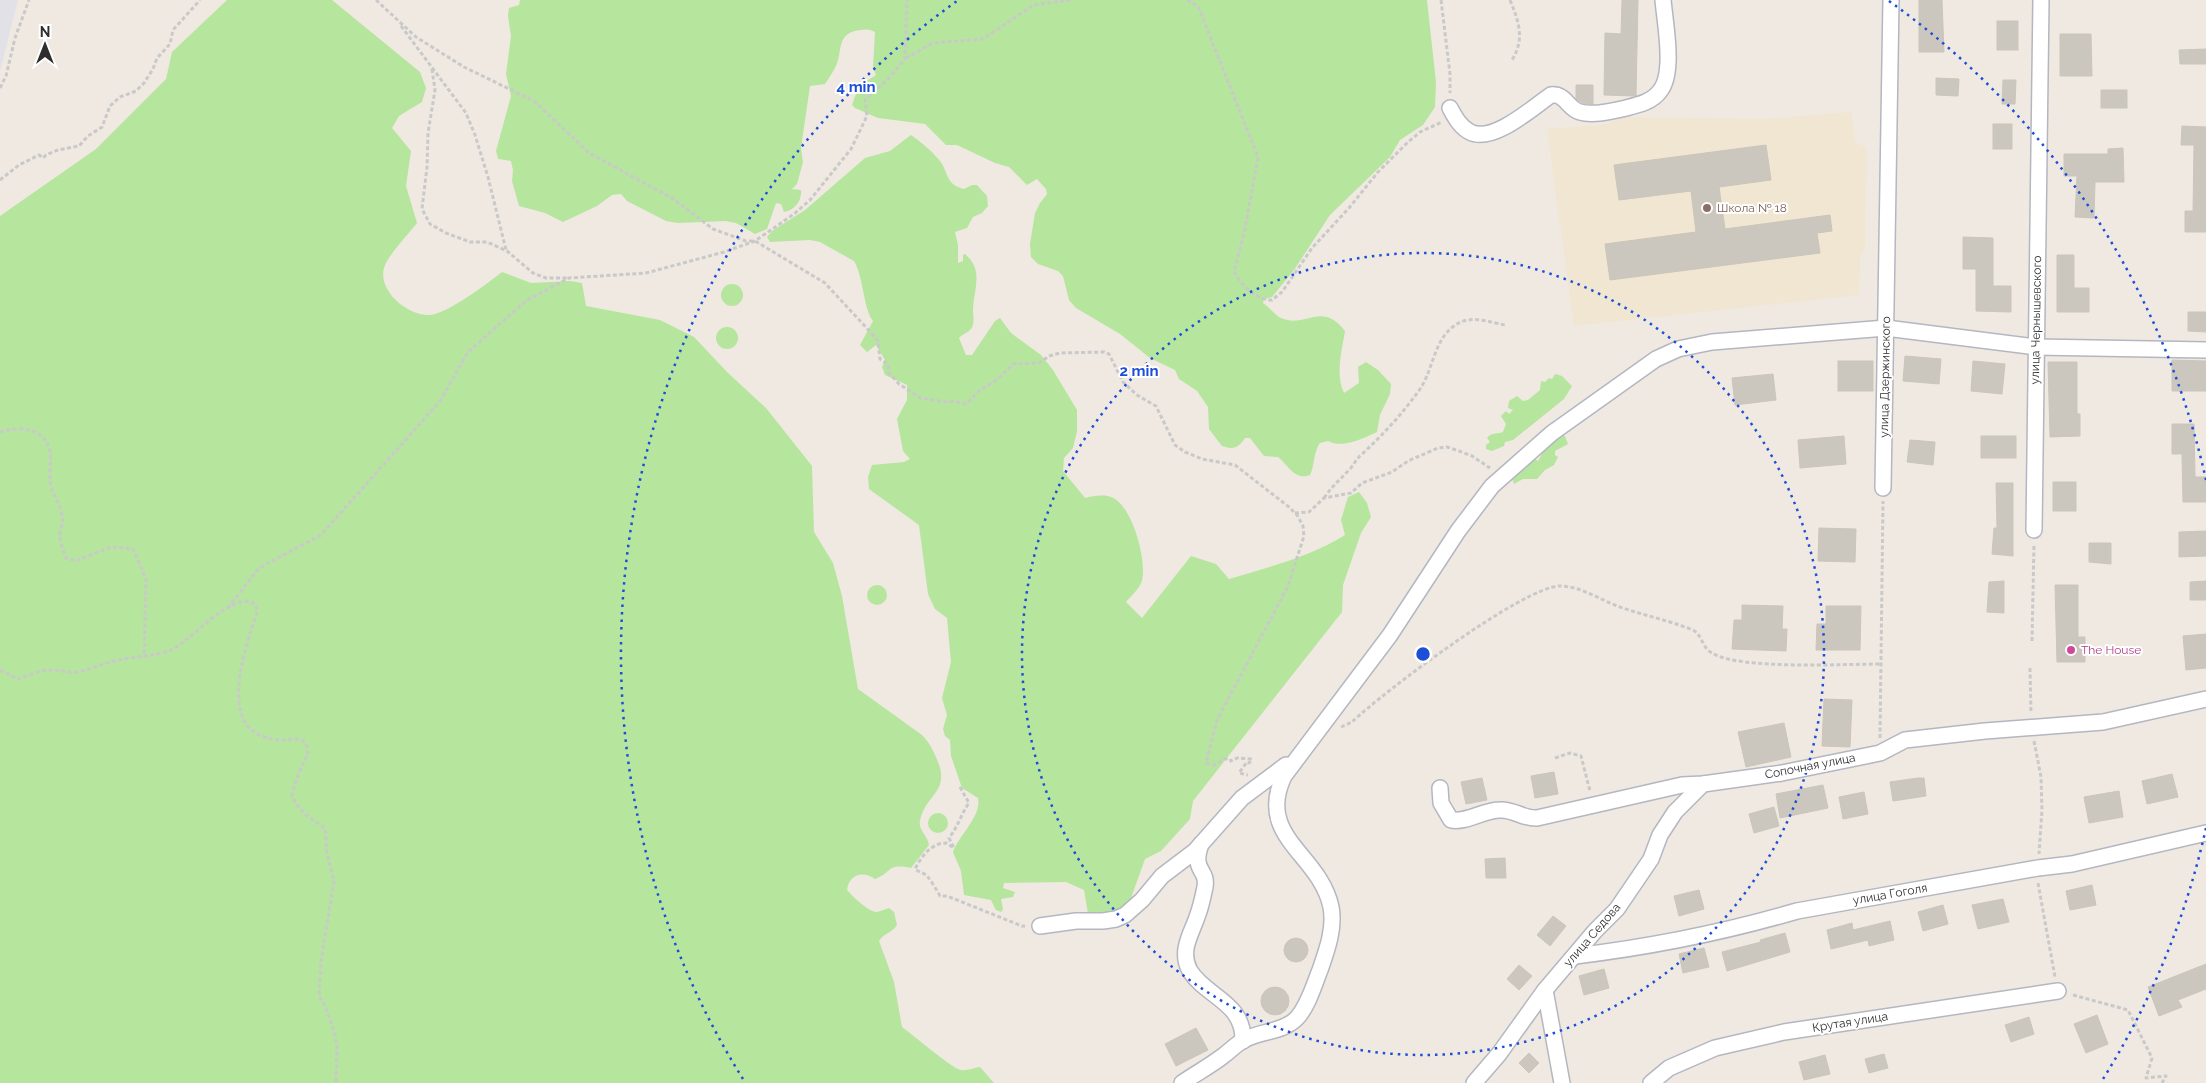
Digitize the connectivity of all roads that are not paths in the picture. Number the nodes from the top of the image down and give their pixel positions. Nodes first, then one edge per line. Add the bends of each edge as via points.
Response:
1 (1663, 0) edge
2 (1891, 0) edge
3 (2041, 0) edge
4 (1450, 108) road end
5 (1886, 328) junction
6 (2036, 347) junction
7 (2206, 350) edge
8 (1883, 488) road end
9 (2034, 530) road end
10 (2206, 699) edge
11 (1305, 747) junction
12 (1703, 784) junction
13 (1440, 788) dead end
14 (2206, 833) edge
15 (1201, 844) junction
16 (1040, 926) road end
17 (1575, 956) junction
18 (1545, 990) junction
19 (2058, 991) road end
20 (1243, 1041) junction
21 (1182, 1083) edge
22 (1474, 1083) edge
23 (1562, 1083) edge
24 (1651, 1083) edge

1 - 4 street via 1667,74 1663,88 1651,99 1622,109 1589,113 1577,111 1561,96 1551,95 1511,123 1478,134 1463,127
2 - 5 street, улица Дзержинского
3 - 6 street, улица Чернышевского
5 - 6 street
5 - 8 street, улица Дзержинского
5 - 11 street via 1694,345 1656,358 1604,394 1552,433 1492,486 1390,635
6 - 7 street
6 - 9 street, улица Чернышевского
10 - 12 street, Сопочная улица via 2103,722 1905,740 1880,753 1782,773
11 - 15 street via 1277,773 1242,798
11 - 20 street via 1282,780 1277,816 1284,835 1308,861 1325,889 1332,914 1328,945 1311,991 1297,1017
12 - 13 street, Сопочная улица via 1682,785 1537,818 1524,818 1511,811 1500,810 1453,820 1440,803
12 - 17 street, улица Седова via 1675,812 1660,835 1651,859 1617,909
14 - 17 street, улица Гоголя via 2106,858 1797,910 1750,925
15 - 16 street via 1162,876 1137,905 1118,918
15 - 20 street via 1196,857 1205,886 1198,916 1187,942 1186,957 1194,976 1220,997 1240,1021
17 - 18 street, улица Седова
18 - 22 street, улица Седова
18 - 23 street
19 - 24 street, Крутая улица via 1784,1032 1715,1048 1669,1068
20 - 21 street

